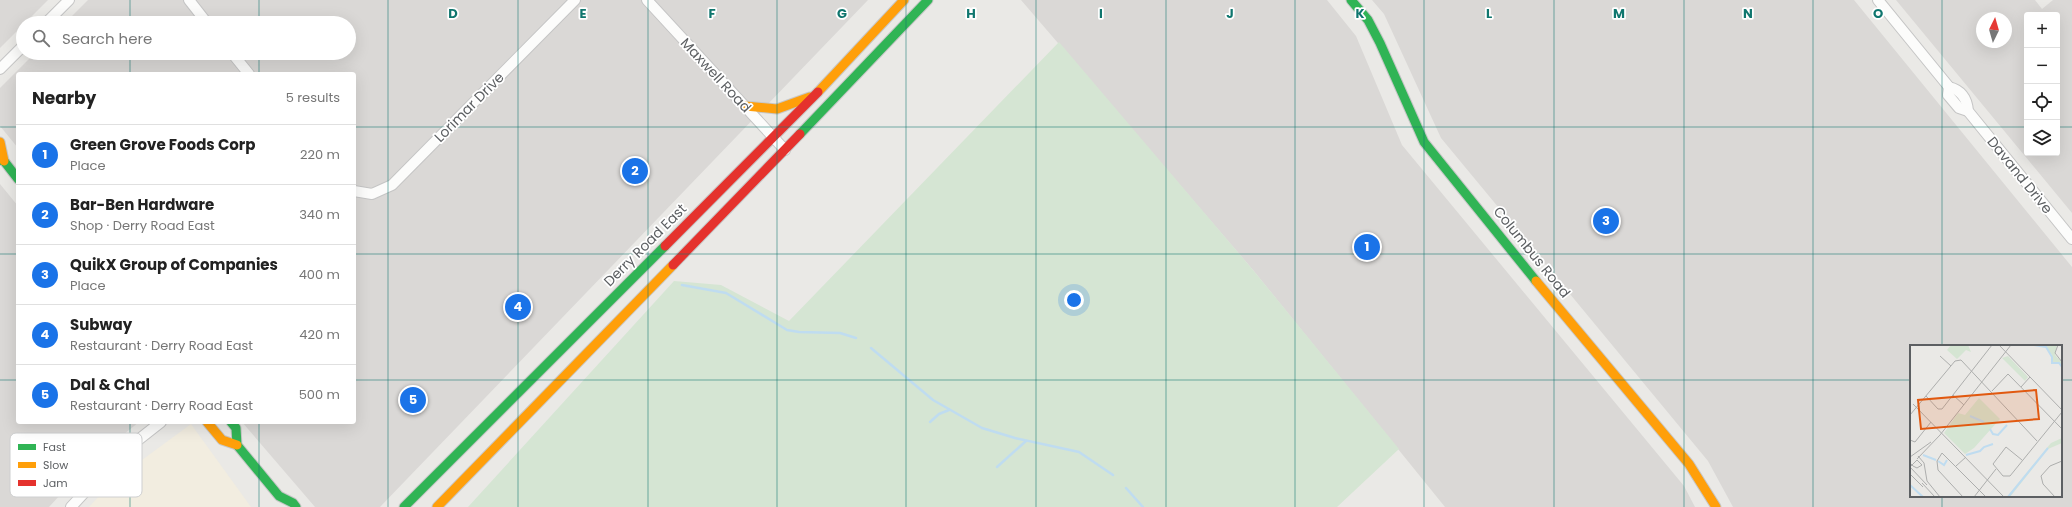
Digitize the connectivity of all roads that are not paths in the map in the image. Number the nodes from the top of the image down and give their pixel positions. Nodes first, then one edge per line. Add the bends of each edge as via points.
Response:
1 (69, 0) edge
2 (189, 0) edge
3 (575, 0) edge
4 (647, 0) edge
5 (904, 0) edge
6 (928, 0) edge
7 (1352, 0) edge
8 (1878, 0) edge
9 (53, 16) edge
10 (202, 16) edge
11 (16, 53) edge
12 (238, 60) edge
13 (0, 68) edge
14 (247, 72) edge
15 (815, 96) junction
16 (745, 106) junction
17 (772, 136) junction
18 (0, 142) edge
19 (785, 150) junction
20 (2, 161) edge
21 (16, 177) edge
22 (356, 191) edge
23 (2072, 239) edge
24 (158, 424) edge
25 (209, 424) edge
26 (233, 424) edge
27 (142, 437) edge
28 (238, 445) junction
29 (279, 496) junction
30 (80, 497) edge
31 (71, 507) edge
32 (280, 507) edge
33 (296, 507) edge
34 (404, 507) edge
35 (437, 507) edge
36 (1716, 507) edge

1 - 9 street
2 - 10 street
3 - 22 street, Lorimar Drive via 392,185 372,194
4 - 16 street, Maxwell Road
5 - 15 main road, Derry Road East
6 - 19 main road
7 - 36 main road, Columbus Road via 1368,20 1424,142 1689,464
8 - 23 street, Davand Drive via 1949,87 1958,90 1967,101 1968,111
11 - 13 street
12 - 14 street
15 - 16 main road via 778,109
15 - 17 main road, Derry Road East
16 - 17 street, Maxwell Road
17 - 19 street, Maxwell Road
17 - 34 main road, Derry Road East
18 - 20 main road
19 - 35 main road
20 - 21 main road
24 - 27 street
25 - 28 main road via 222,440
26 - 28 main road via 236,428
28 - 29 main road
29 - 32 main road
29 - 33 main road
30 - 31 street

